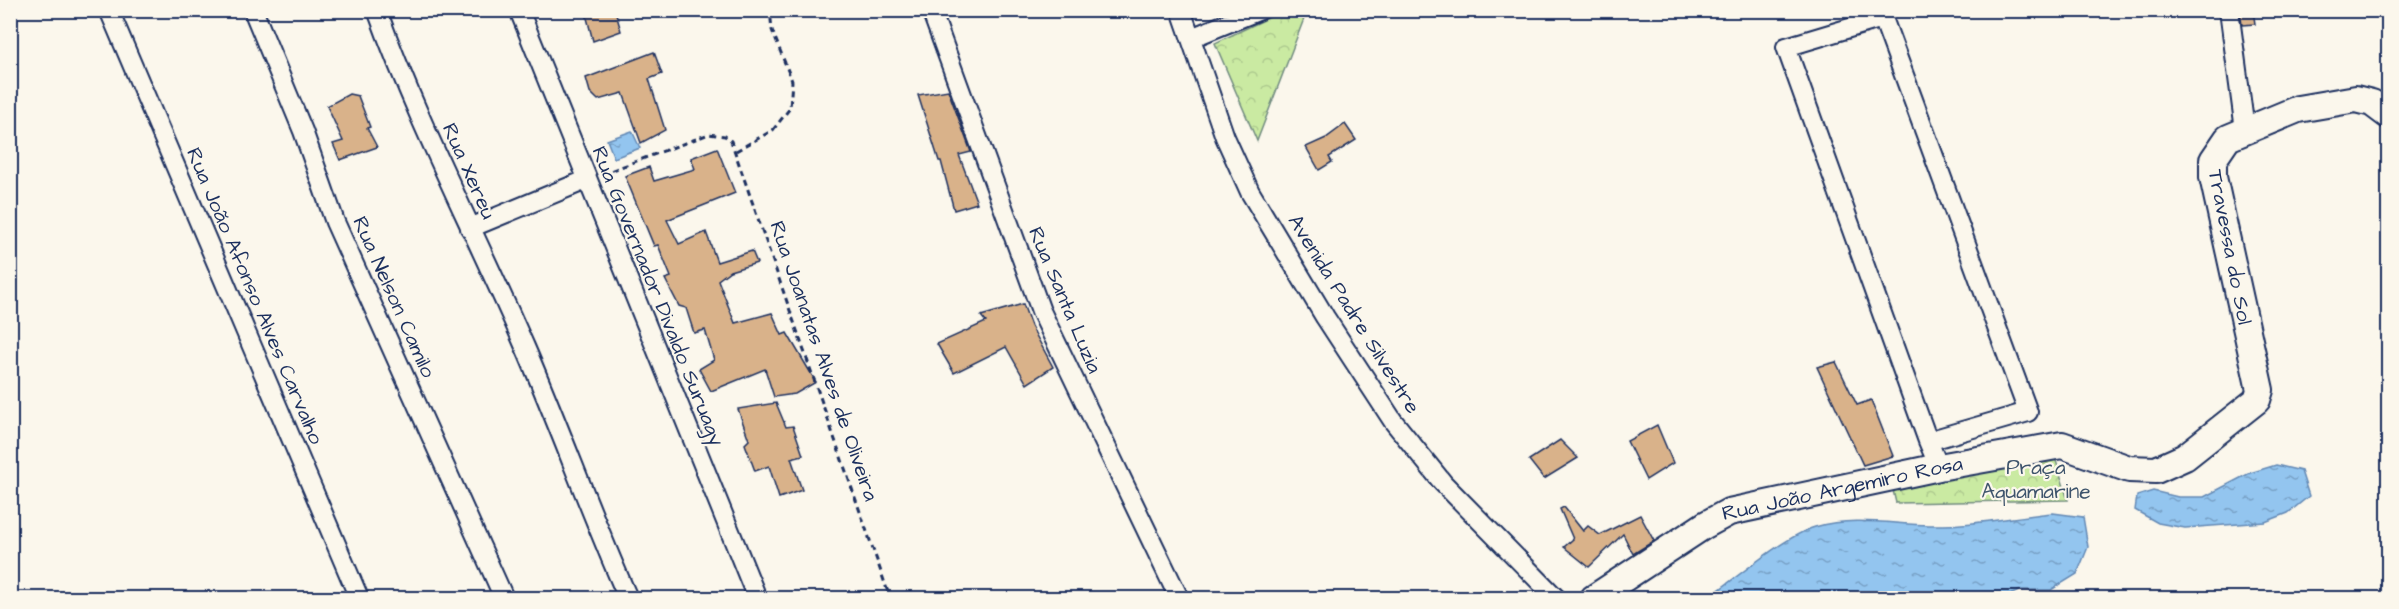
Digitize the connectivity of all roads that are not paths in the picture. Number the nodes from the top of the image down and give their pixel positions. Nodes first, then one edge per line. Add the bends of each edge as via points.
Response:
1 (109, 10) edge
2 (253, 10) edge
3 (377, 10) edge
4 (519, 10) edge
5 (931, 10) edge
6 (1181, 10) edge
7 (1260, 10) edge
8 (2229, 10) edge
9 (1191, 38) junction
10 (2388, 115) edge
11 (2245, 130) junction
12 (586, 180) junction
13 (470, 228) junction
14 (2260, 390) joint
15 (1928, 441) junction
16 (1939, 467) junction
17 (359, 598) edge
18 (504, 598) edge
19 (628, 598) edge
20 (757, 598) edge
21 (1179, 598) edge
22 (1556, 598) edge
23 (1594, 598) edge

1 - 17 street, Rua João Afonso Alves Carvalho
2 - 18 street, Rua Nelson Camilo via 335,222
3 - 13 street, Rua Xereu via 397,66
4 - 12 street, Rua Governador Divaldo Suruagy
5 - 21 street, Rua Santa Luzia via 1041,312
6 - 9 street, Avenida Padre Silvestre
7 - 9 street
8 - 11 street
9 - 22 street, Avenida Padre Silvestre via 1225,137 1250,192 1393,422 1443,483
10 - 11 street, Travessa do Sol via 2372,103 2356,99 2298,109
11 - 14 street, Travessa do Sol via 2228,138 2213,160 2213,177
12 - 13 street
12 - 20 street, Rua Governador Divaldo Suruagy
13 - 19 street, Rua Xereu via 525,347
14 - 16 street, Rua João Argemiro Rosa via 2257,400 2185,457 2156,470 2129,469 2062,445
15 - 15 street via 1786,47 1883,18 2028,412
15 - 16 street
16 - 23 street, Rua João Argemiro Rosa via 1730,512

